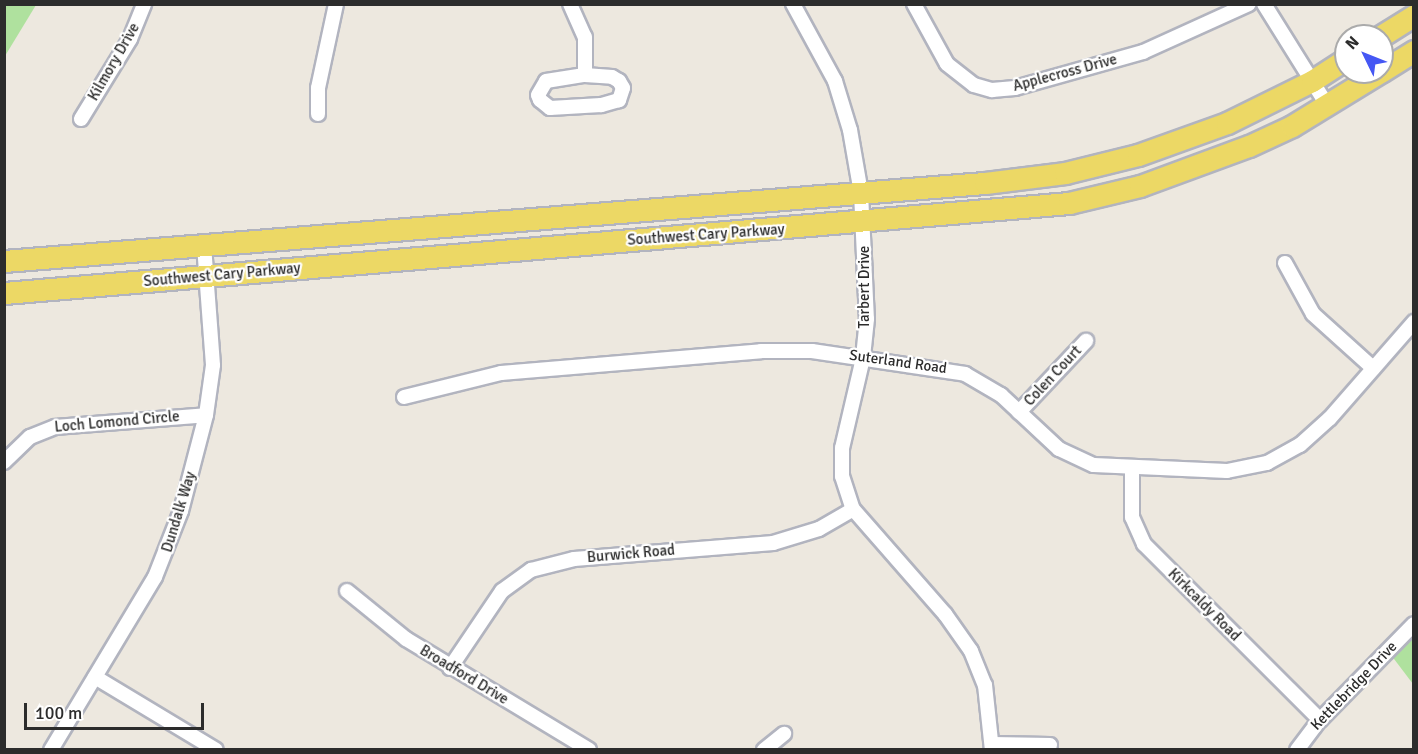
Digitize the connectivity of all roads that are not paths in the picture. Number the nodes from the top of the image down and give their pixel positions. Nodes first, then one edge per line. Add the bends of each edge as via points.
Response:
1 (144, 4) edge
2 (336, 4) edge
3 (570, 4) edge
4 (793, 4) edge
5 (914, 4) edge
6 (1249, 4) edge
7 (1264, 4) edge
8 (1413, 15) edge
9 (1394, 27) edge
10 (1413, 51) edge
11 (1394, 63) edge
12 (1334, 67) edge
13 (585, 75) junction
14 (1312, 81) junction
15 (1360, 84) edge
16 (1327, 105) junction
17 (318, 114) dead end
18 (81, 119) dead end
19 (861, 193) junction
20 (864, 223) junction
21 (204, 245) junction
22 (4, 261) edge
23 (1285, 263) dead end
24 (206, 277) junction
25 (4, 293) edge
26 (1413, 322) edge
27 (1086, 341) dead end
28 (863, 357) junction
29 (1373, 369) junction
30 (404, 397) dead end
31 (1019, 412) junction
32 (206, 415) junction
33 (4, 462) edge
34 (1132, 468) junction
35 (853, 508) junction
36 (347, 591) dead end
37 (1413, 624) edge
38 (450, 668) junction
39 (95, 677) junction
40 (1320, 720) junction
41 (784, 735) dead end
42 (1050, 745) dead end
43 (992, 747) edge
44 (51, 750) edge
45 (216, 750) edge
46 (589, 750) edge
47 (764, 750) edge
48 (1297, 750) edge

1 - 18 street, Kilmory Drive via 130,39
2 - 17 street via 318,88
3 - 13 street via 585,37
4 - 19 street, Tarbert Drive via 835,81 850,130
5 - 6 street, Applecross Drive via 947,64 974,85 992,90 1015,88 1143,52
7 - 14 street
8 - 9 main road
10 - 11 main road, Southwest Cary Parkway
12 - 14 main road, Southwest Cary Parkway
13 - 13 street via 612,76 619,81 623,88 619,100 550,108 540,100 538,95 546,81
14 - 16 street
14 - 19 main road, Southwest Cary Parkway via 1227,123 1138,156 1065,173
15 - 16 main road, Southwest Cary Parkway
16 - 20 main road, Southwest Cary Parkway via 1249,147 1140,186 1069,203
19 - 20 street, Tarbert Drive
19 - 21 main road, Southwest Cary Parkway
20 - 24 main road, Southwest Cary Parkway
20 - 28 street, Tarbert Drive via 868,292
21 - 22 main road, Southwest Cary Parkway
21 - 24 street, Dundalk Way
23 - 29 street via 1313,314
24 - 25 main road, Southwest Cary Parkway
24 - 32 street, Dundalk Way via 213,356
26 - 29 street, Suterland Road
27 - 31 street, Colen Court
28 - 30 street, Suterland Road via 761,351 513,372 479,376 436,392
28 - 31 street, Suterland Road via 965,374 992,389
28 - 35 street, Tarbert Drive via 842,448 842,476
29 - 34 street, Suterland Road via 1315,433 1267,463 1227,471
31 - 34 street, Suterland Road via 1045,438 1074,458 1094,465
32 - 33 street, Loch Lomond Circle via 55,427 30,437
32 - 39 street, Dundalk Way via 165,558
34 - 40 street, Kirkcaldy Road via 1132,517 1144,544
35 - 38 street, Burwick Road via 819,529 773,543 574,559 531,570 502,591
35 - 43 street, Tarbert Drive via 963,638 985,684
36 - 38 street, Broadford Drive via 379,620
37 - 40 street, Kettlebridge Drive
38 - 46 street, Broadford Drive
39 - 44 street, Dundalk Way
39 - 45 street
40 - 48 street, Kettlebridge Drive
41 - 47 street
42 - 43 street

